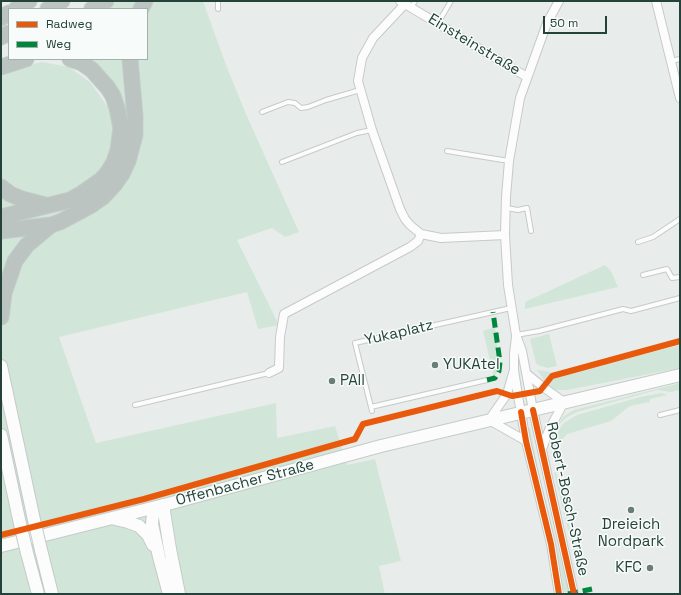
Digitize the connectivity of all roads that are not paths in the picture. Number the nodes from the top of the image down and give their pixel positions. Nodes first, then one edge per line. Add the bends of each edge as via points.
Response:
1 (29, 1) edge
2 (62, 1) edge
3 (106, 1) edge
4 (218, 1) edge
5 (451, 1) edge
6 (560, 1) edge
7 (656, 1) edge
8 (408, 3) edge
9 (18, 8) edge
10 (50, 8) edge
11 (94, 8) edge
12 (218, 10) dead end
13 (438, 24) junction
14 (680, 59) edge
15 (23, 60) edge
16 (73, 60) edge
17 (130, 60) edge
18 (671, 61) junction
19 (1, 67) edge
20 (526, 77) junction
21 (360, 90) junction
22 (680, 98) edge
23 (262, 112) dead end
24 (372, 130) junction
25 (447, 151) dead end
26 (509, 161) junction
27 (282, 162) dead end
28 (1, 187) edge
29 (46, 205) junction
30 (506, 208) junction
31 (1, 218) edge
32 (680, 219) edge
33 (51, 225) junction
34 (1, 231) edge
35 (531, 231) dead end
36 (421, 234) junction
37 (506, 235) junction
38 (638, 242) dead end
39 (643, 275) dead end
40 (680, 277) edge
41 (680, 298) edge
42 (511, 308) junction
43 (1, 317) edge
44 (516, 335) junction
45 (1, 366) edge
46 (514, 370) junction
47 (269, 373) joint
48 (527, 374) junction
49 (680, 375) edge
50 (487, 380) dead end
51 (564, 402) junction
52 (136, 405) dead end
53 (534, 410) junction
54 (680, 410) edge
55 (521, 412) junction
56 (660, 415) dead end
57 (489, 420) junction
58 (1, 435) edge
59 (526, 440) junction
60 (542, 449) junction
61 (163, 506) junction
62 (111, 519) junction
63 (1, 546) edge
64 (159, 557) junction
65 (38, 594) edge
66 (52, 594) edge
67 (169, 594) edge
68 (179, 594) edge
69 (559, 594) edge
70 (574, 594) edge

1 - 9 highway
2 - 10 highway
3 - 11 highway
4 - 12 lane
5 - 13 lane
6 - 20 street via 547,24
7 - 18 street
8 - 13 street, Einsteinstraße
8 - 21 street via 373,38 362,58 358,81
13 - 20 street, Einsteinstraße
14 - 18 lane
15 - 19 highway
16 - 29 highway via 92,70 108,88 117,108 120,138 114,162 101,180 70,200
17 - 33 highway via 135,127 131,154 125,168 115,184 98,201 68,219
18 - 22 street
20 - 26 street
21 - 23 lane via 308,108 301,108 296,102 288,102
21 - 24 street
24 - 27 lane
24 - 36 street via 400,210 410,225
25 - 26 lane
26 - 30 street
28 - 29 highway via 22,199
29 - 31 highway
30 - 35 lane via 527,208
30 - 37 street
32 - 38 lane via 653,237
33 - 34 highway
33 - 43 highway via 26,245 15,261 4,293
36 - 37 street via 441,238
36 - 47 street via 418,241 410,247 284,314 279,368
37 - 42 street
39 - 40 lane via 667,269 672,278
41 - 44 lane
42 - 44 street
42 - 50 lane, Yukaplatz via 355,343 372,409
44 - 46 street
44 - 48 street, Robert-Bosch-Straße
45 - 66 main road, bridge
46 - 55 street, Robert-Bosch-Straße
46 - 57 street via 507,394
47 - 52 lane
48 - 51 street
48 - 53 street, Robert-Bosch-Straße
49 - 51 main road, Offenbacher Straße
51 - 53 main road, Offenbacher Straße
51 - 60 street
53 - 55 main road, Offenbacher Straße
53 - 60 street, Robert-Bosch-Straße
54 - 56 lane
55 - 57 main road, Offenbacher Straße
55 - 59 street, Robert-Bosch-Straße
57 - 59 street, Robert-Bosch-Straße
57 - 61 main road, Offenbacher Straße via 381,446
58 - 65 main road, bridge
59 - 69 street, Robert-Bosch-Straße via 551,544
60 - 70 street, Robert-Bosch-Straße
61 - 62 main road, Offenbacher Straße
61 - 64 main road via 153,514 152,522
61 - 68 main road
62 - 63 main road, Offenbacher Straße
62 - 64 main road via 139,526 152,541
64 - 67 main road

